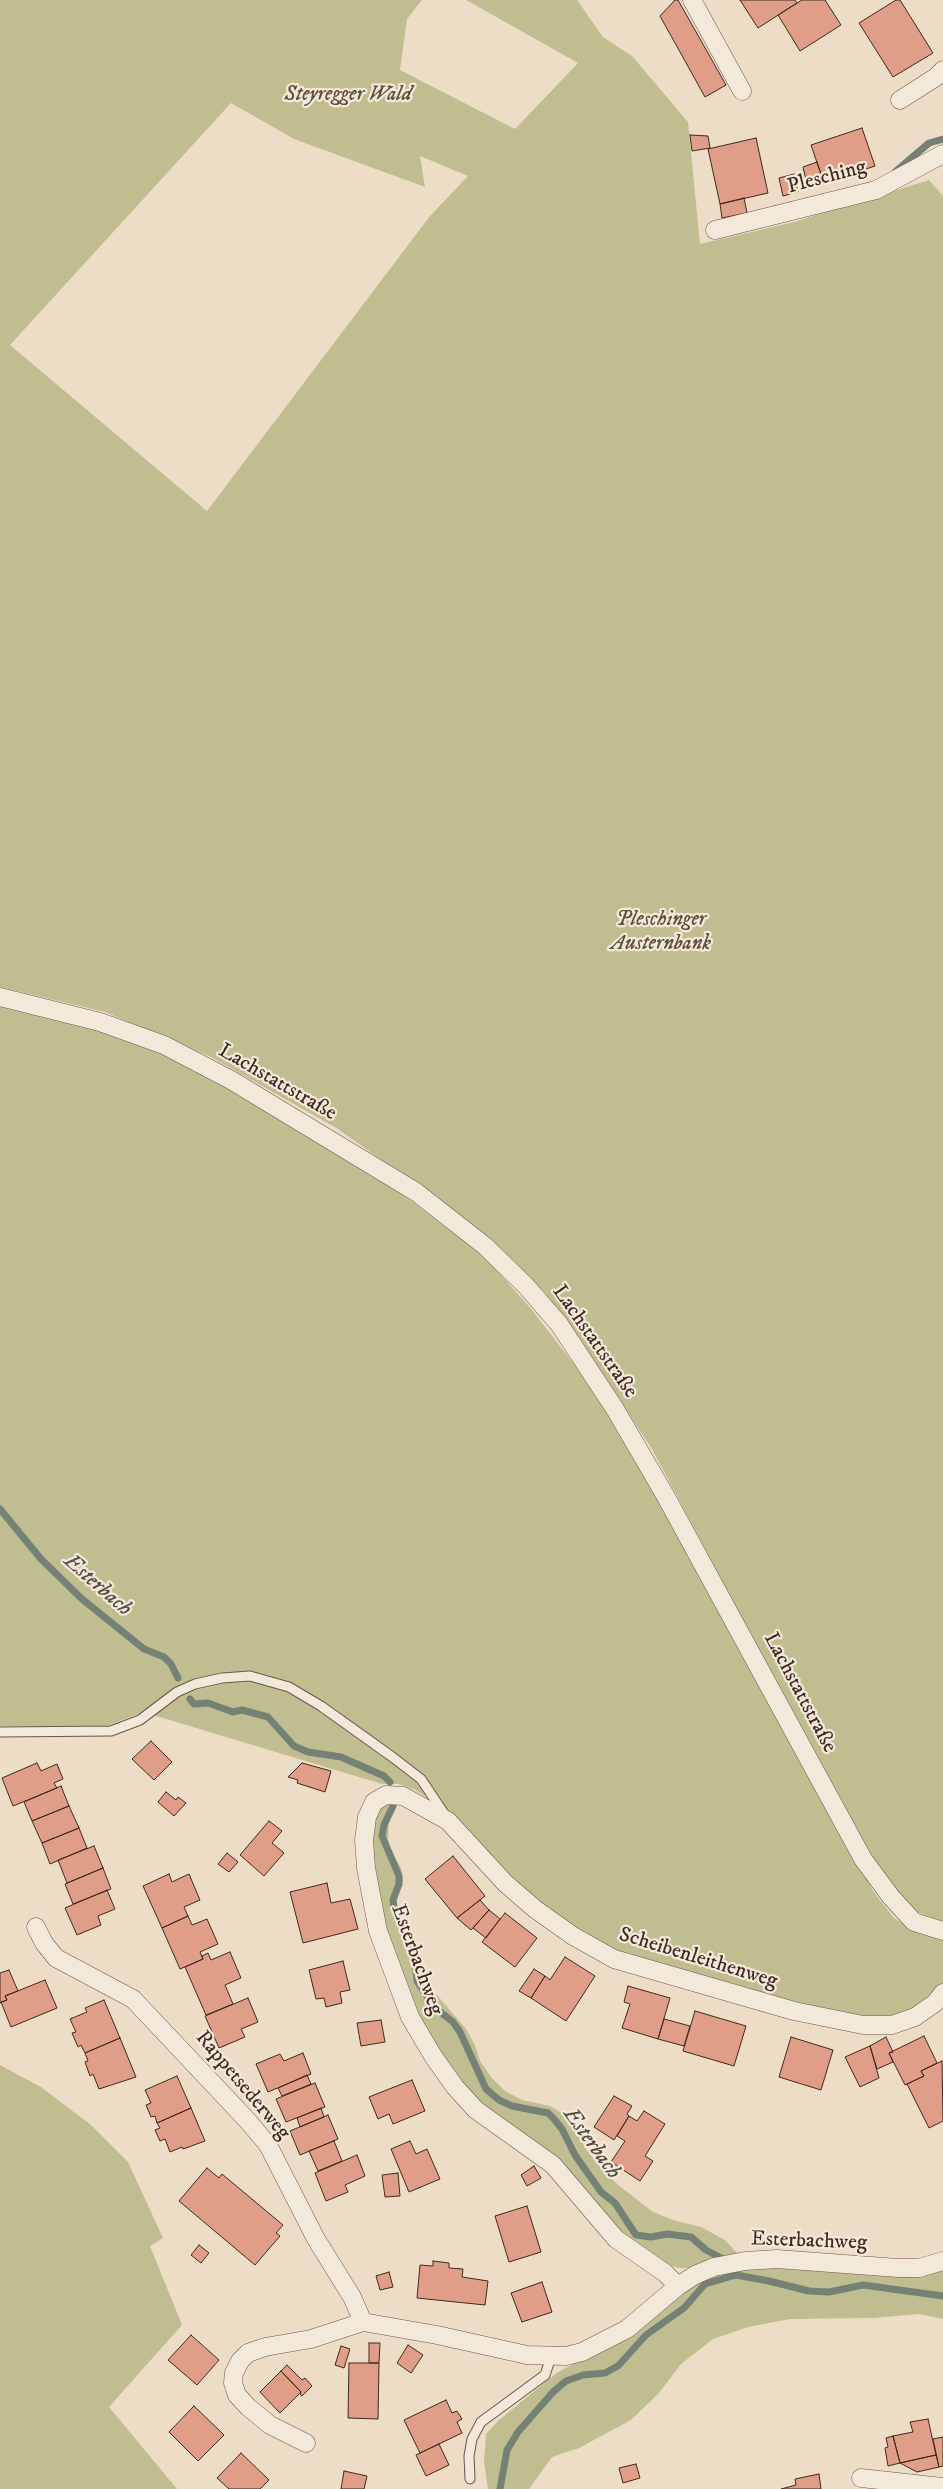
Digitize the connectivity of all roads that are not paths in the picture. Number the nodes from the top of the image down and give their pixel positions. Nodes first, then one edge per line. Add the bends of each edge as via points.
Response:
1 (692, 0) edge
2 (943, 70) edge
3 (742, 91) dead end
4 (900, 100) dead end
5 (943, 154) edge
6 (716, 230) dead end
7 (0, 997) edge
8 (0, 1732) edge
9 (448, 1821) junction
10 (36, 1927) dead end
11 (943, 1931) edge
12 (943, 1993) edge
13 (943, 2261) edge
14 (678, 2286) junction
15 (362, 2322) junction
16 (551, 2357) junction
17 (306, 2443) dead end
18 (861, 2478) dead end
19 (470, 2479) dead end
20 (943, 2487) edge

1 - 3 street
2 - 4 street via 936,78
5 - 6 street, Plesching via 876,190
7 - 11 street, Lachstattstraße via 118,1028 164,1045 230,1080 416,1192 485,1246 526,1286 559,1324 665,1494 863,1859 914,1922
8 - 9 lane via 111,1731 140,1720 177,1692 195,1684 250,1676 289,1687 391,1756 421,1779
9 - 12 street, Scheibenleithenweg via 505,1883 535,1909 614,1959 794,2011 863,2025 892,2025 915,2017
9 - 14 street, Esterbachweg via 403,1796 386,1796 374,1802 367,1817 366,1868 374,1914 410,2017 455,2087 476,2110 553,2165 616,2239 665,2273
10 - 15 street, Rappetsederweg via 56,1958 133,1998 247,2120 268,2146 316,2239 352,2297
13 - 14 street, Esterbachweg via 919,2268 777,2259 745,2261 714,2267
14 - 16 street, Esterbachweg via 627,2329 603,2343 582,2352
15 - 16 street, Esterbachweg via 526,2355
15 - 17 street, Esterbachweg via 248,2353 234,2373 237,2395 248,2407 270,2425
16 - 19 lane via 544,2375 481,2422 472,2439
18 - 20 street

